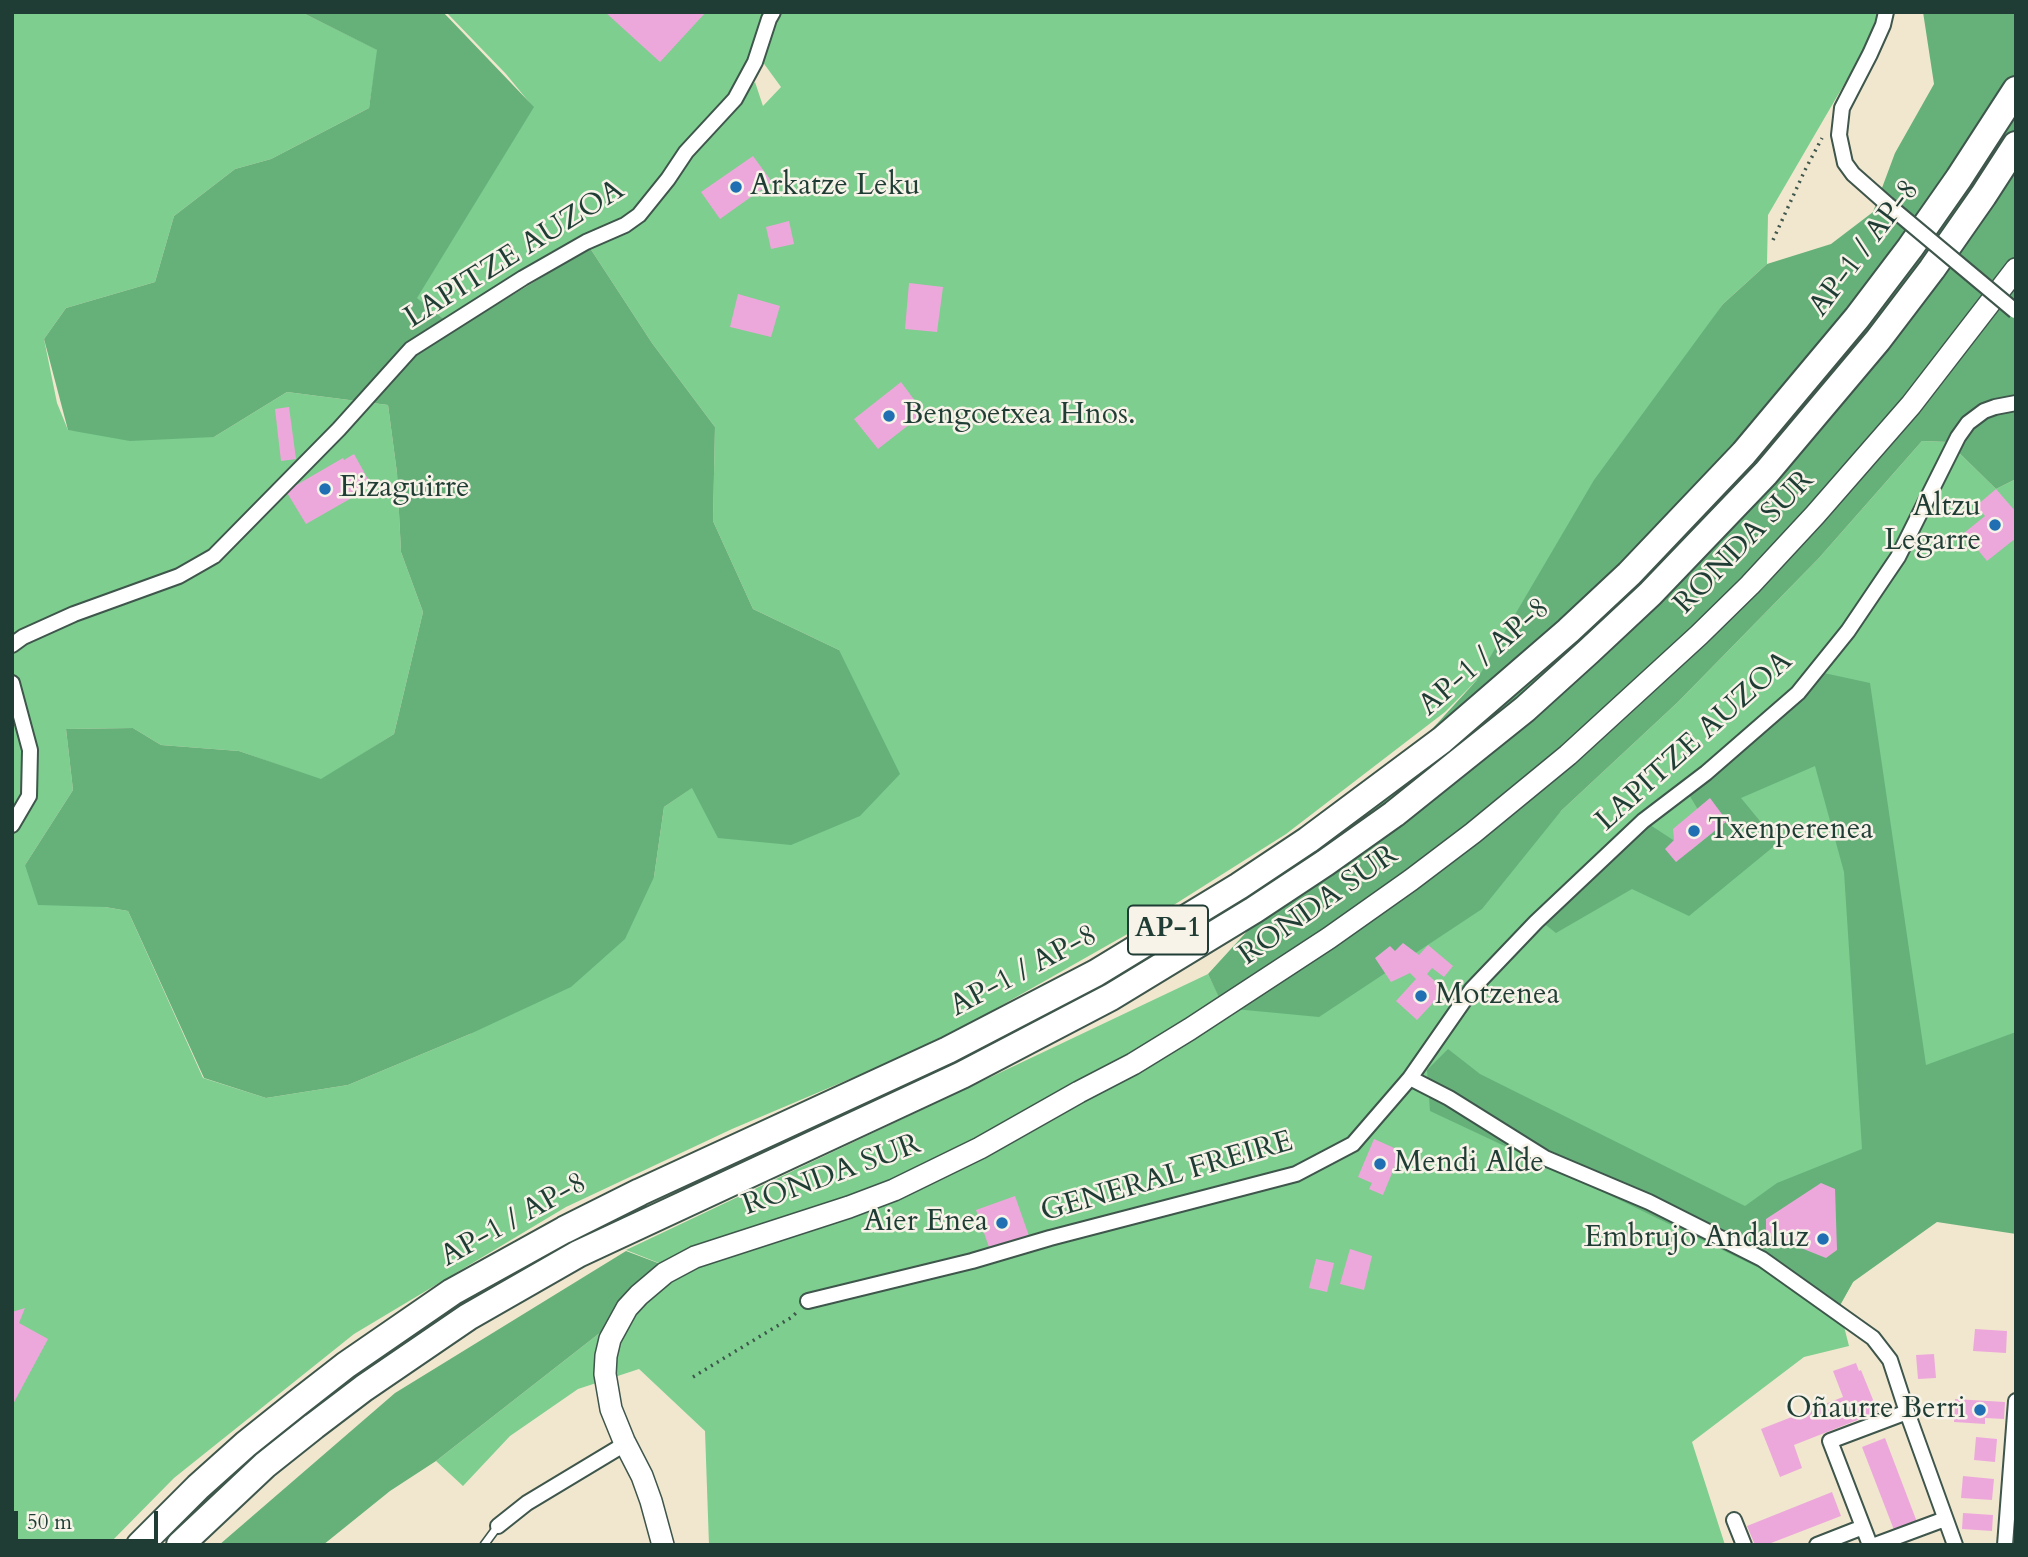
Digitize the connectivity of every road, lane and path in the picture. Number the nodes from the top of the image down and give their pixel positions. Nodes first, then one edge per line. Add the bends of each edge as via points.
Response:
1 (773, 12) edge
2 (1886, 12) edge
3 (2016, 90) edge
4 (1839, 123) junction
5 (2016, 145) edge
6 (1773, 240) dead end
7 (2016, 269) edge
8 (2015, 311) edge
9 (2016, 404) edge
10 (12, 645) edge
11 (12, 684) edge
12 (12, 825) edge
13 (1410, 1078) junction
14 (808, 1301) joint
15 (693, 1377) dead end
16 (2016, 1401) edge
17 (2015, 1407) edge
18 (1907, 1412) junction
19 (625, 1444) junction
20 (1945, 1519) junction
21 (1734, 1520) dead end
22 (498, 1526) joint
23 (1863, 1527) junction
24 (140, 1545) edge
25 (180, 1545) edge
26 (484, 1545) edge
27 (663, 1545) edge
28 (1744, 1545) edge
29 (1817, 1545) edge
30 (1870, 1545) edge
31 (1875, 1545) edge
32 (1955, 1545) edge
33 (2005, 1545) edge

1 - 10 street, LAPITZE AUZOA via 755,62 735,99 686,152 639,215 523,278 411,349 214,556 180,576 74,614
2 - 4 street
3 - 24 highway, AP-1 / AP-8 / AP-1 via 1910,248 1744,453 1568,631 1431,748 1308,840 1096,973 948,1050 640,1192 452,1292 346,1365 246,1444
4 - 6 path via 1826,130
4 - 8 street, bridge via 1840,149 1853,174
5 - 25 highway, AP-1 / AP-8 / AP-1 via 1901,310 1766,473 1588,652 1394,814 1254,910 1111,998 962,1075 590,1248 468,1317 314,1426
7 - 19 main road, RONDA SUR via 1902,415 1733,601 1568,755 1411,880 1190,1029 980,1148 849,1208 695,1257 651,1283 622,1315 606,1356 607,1391
9 - 13 street, LAPITZE AUZOA via 1984,411 1968,423 1898,557 1798,693 1643,821 1536,922 1472,989
11 - 12 street via 30,750 29,796
13 - 14 street, GENERAL FREIRE via 1353,1144 1296,1174
13 - 18 street via 1545,1158 1649,1202 1762,1259 1873,1338 1891,1360
14 - 15 path via 792,1317
16 - 17 street
17 - 33 street
18 - 20 street
18 - 23 street via 1830,1441
19 - 22 street via 527,1503
19 - 27 main road, RONDA SUR via 642,1476
20 - 31 street
20 - 32 street
21 - 28 street
22 - 26 lane
23 - 29 street
23 - 30 street

